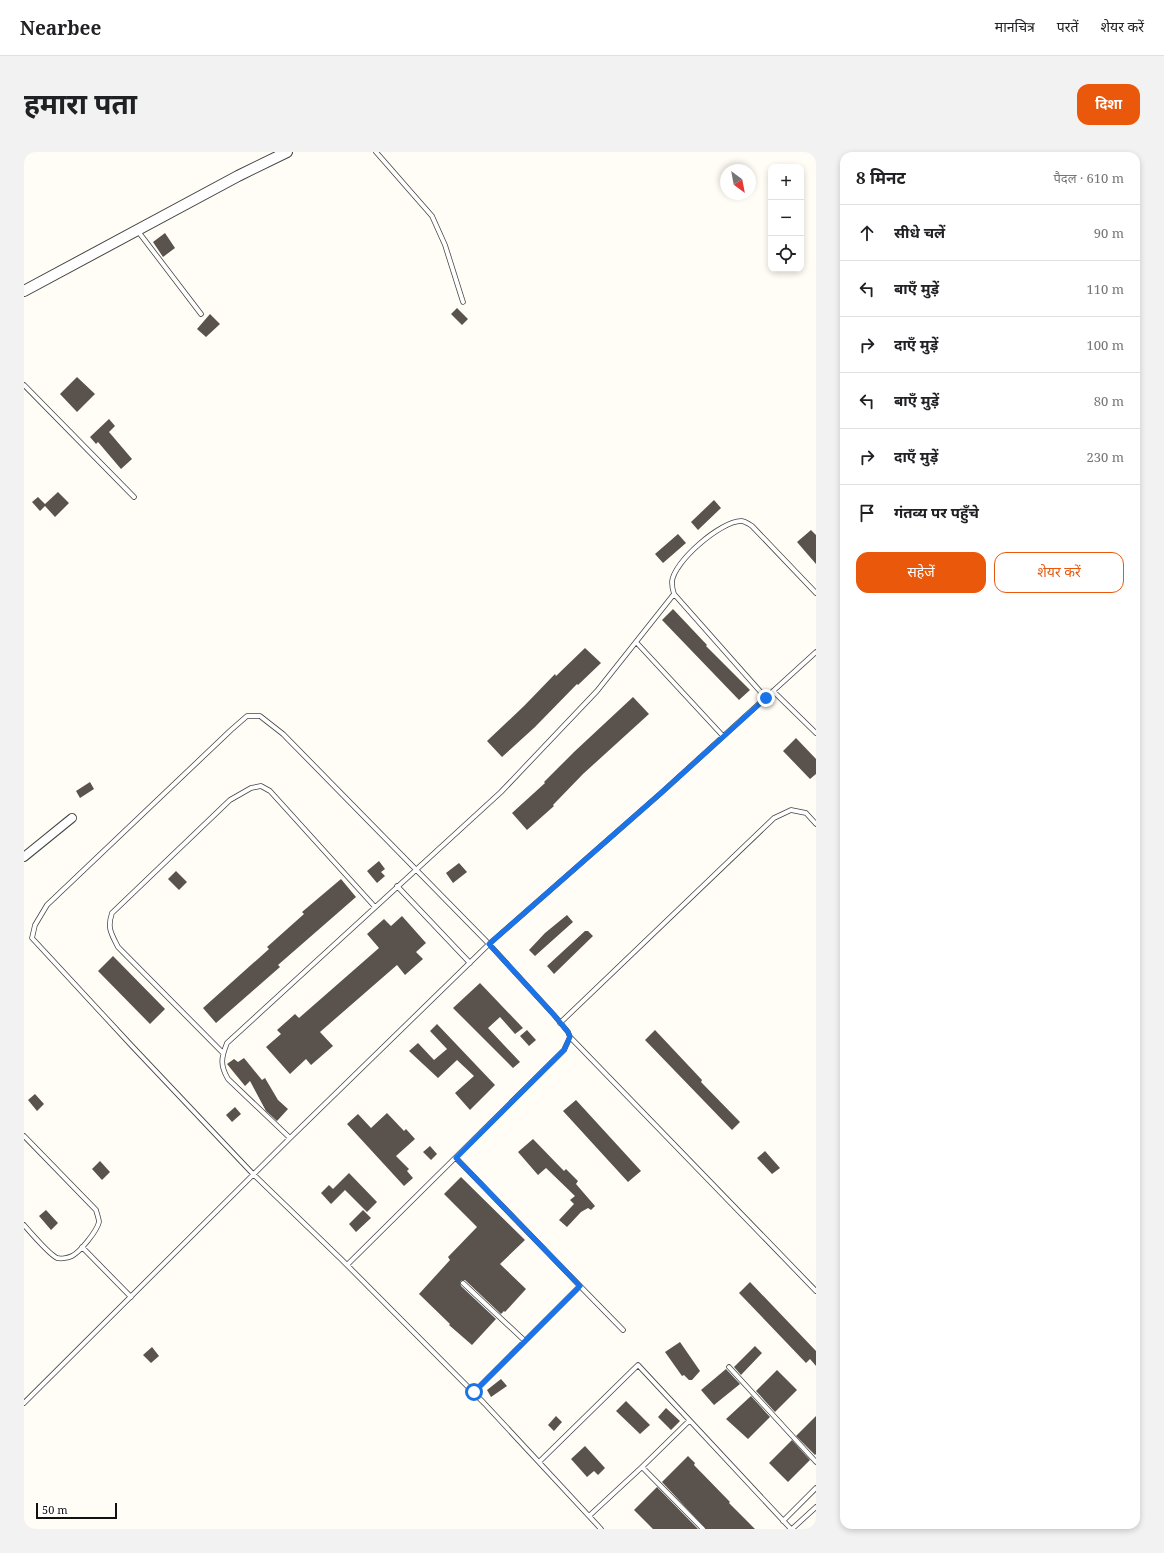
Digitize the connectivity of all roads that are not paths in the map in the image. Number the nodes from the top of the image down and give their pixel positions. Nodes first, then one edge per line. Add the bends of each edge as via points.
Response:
1 (287, 152) edge
2 (376, 152) edge
3 (137, 230) junction
4 (24, 291) edge
5 (463, 302) dead end
6 (201, 314) dead end
7 (24, 385) edge
8 (134, 497) dead end
9 (816, 593) edge
10 (674, 594) junction
11 (636, 642) junction
12 (816, 652) edge
13 (773, 691) junction
14 (766, 698) junction
15 (816, 734) edge
16 (723, 736) junction
17 (72, 818) dead end
18 (816, 824) edge
19 (24, 858) edge
20 (416, 869) junction
21 (397, 886) junction
22 (375, 907) junction
23 (489, 944) junction
24 (470, 963) junction
25 (560, 1023) junction
26 (570, 1037) junction
27 (222, 1053) junction
28 (24, 1136) edge
29 (290, 1138) junction
30 (456, 1158) junction
31 (253, 1174) junction
32 (24, 1225) edge
33 (82, 1246) junction
34 (347, 1265) junction
35 (463, 1283) dead end
36 (580, 1286) junction
37 (816, 1291) edge
38 (131, 1297) junction
39 (623, 1330) dead end
40 (524, 1341) junction
41 (729, 1367) dead end
42 (474, 1392) junction
43 (24, 1403) edge
44 (689, 1420) junction
45 (538, 1462) junction
46 (816, 1462) edge
47 (642, 1467) junction
48 (816, 1488) edge
49 (816, 1506) edge
50 (589, 1516) junction
51 (784, 1521) junction
52 (600, 1529) edge
53 (703, 1529) edge
54 (792, 1529) edge

1 - 3 street
2 - 5 lane via 432,216 445,245
3 - 4 street
3 - 6 lane
7 - 8 lane
9 - 10 lane via 752,526 742,521 730,523 713,533 683,561 672,582
10 - 11 lane
10 - 14 lane
11 - 16 lane
11 - 20 lane via 597,691 501,792
12 - 13 lane
13 - 14 lane
13 - 15 lane
14 - 16 lane
16 - 23 lane
17 - 19 street
18 - 25 lane via 806,813 791,810 774,818
20 - 21 lane
20 - 23 lane
20 - 31 lane via 283,734 260,716 247,716 46,906 35,925 32,938 130,1046
21 - 22 lane
21 - 24 lane
22 - 27 lane via 227,1043
22 - 27 lane via 270,791 261,786 251,788 230,800 112,913 109,923 118,947
23 - 24 lane
23 - 25 lane
24 - 29 lane
25 - 26 lane
26 - 30 lane via 564,1050
26 - 37 lane
27 - 29 lane via 222,1069 228,1079
28 - 33 lane via 96,1210 99,1222
29 - 31 lane
30 - 34 lane
30 - 36 lane
31 - 34 lane
31 - 38 lane
32 - 33 lane via 58,1258 72,1256
33 - 38 lane
34 - 42 lane
35 - 40 lane
36 - 39 lane
36 - 40 lane
38 - 43 lane
40 - 42 lane
41 - 46 lane
42 - 45 lane
44 - 45 lane via 638,1365
44 - 47 lane
44 - 51 lane
45 - 50 lane
47 - 50 lane
47 - 53 lane
48 - 51 lane
49 - 54 lane
50 - 52 lane
51 - 54 lane

